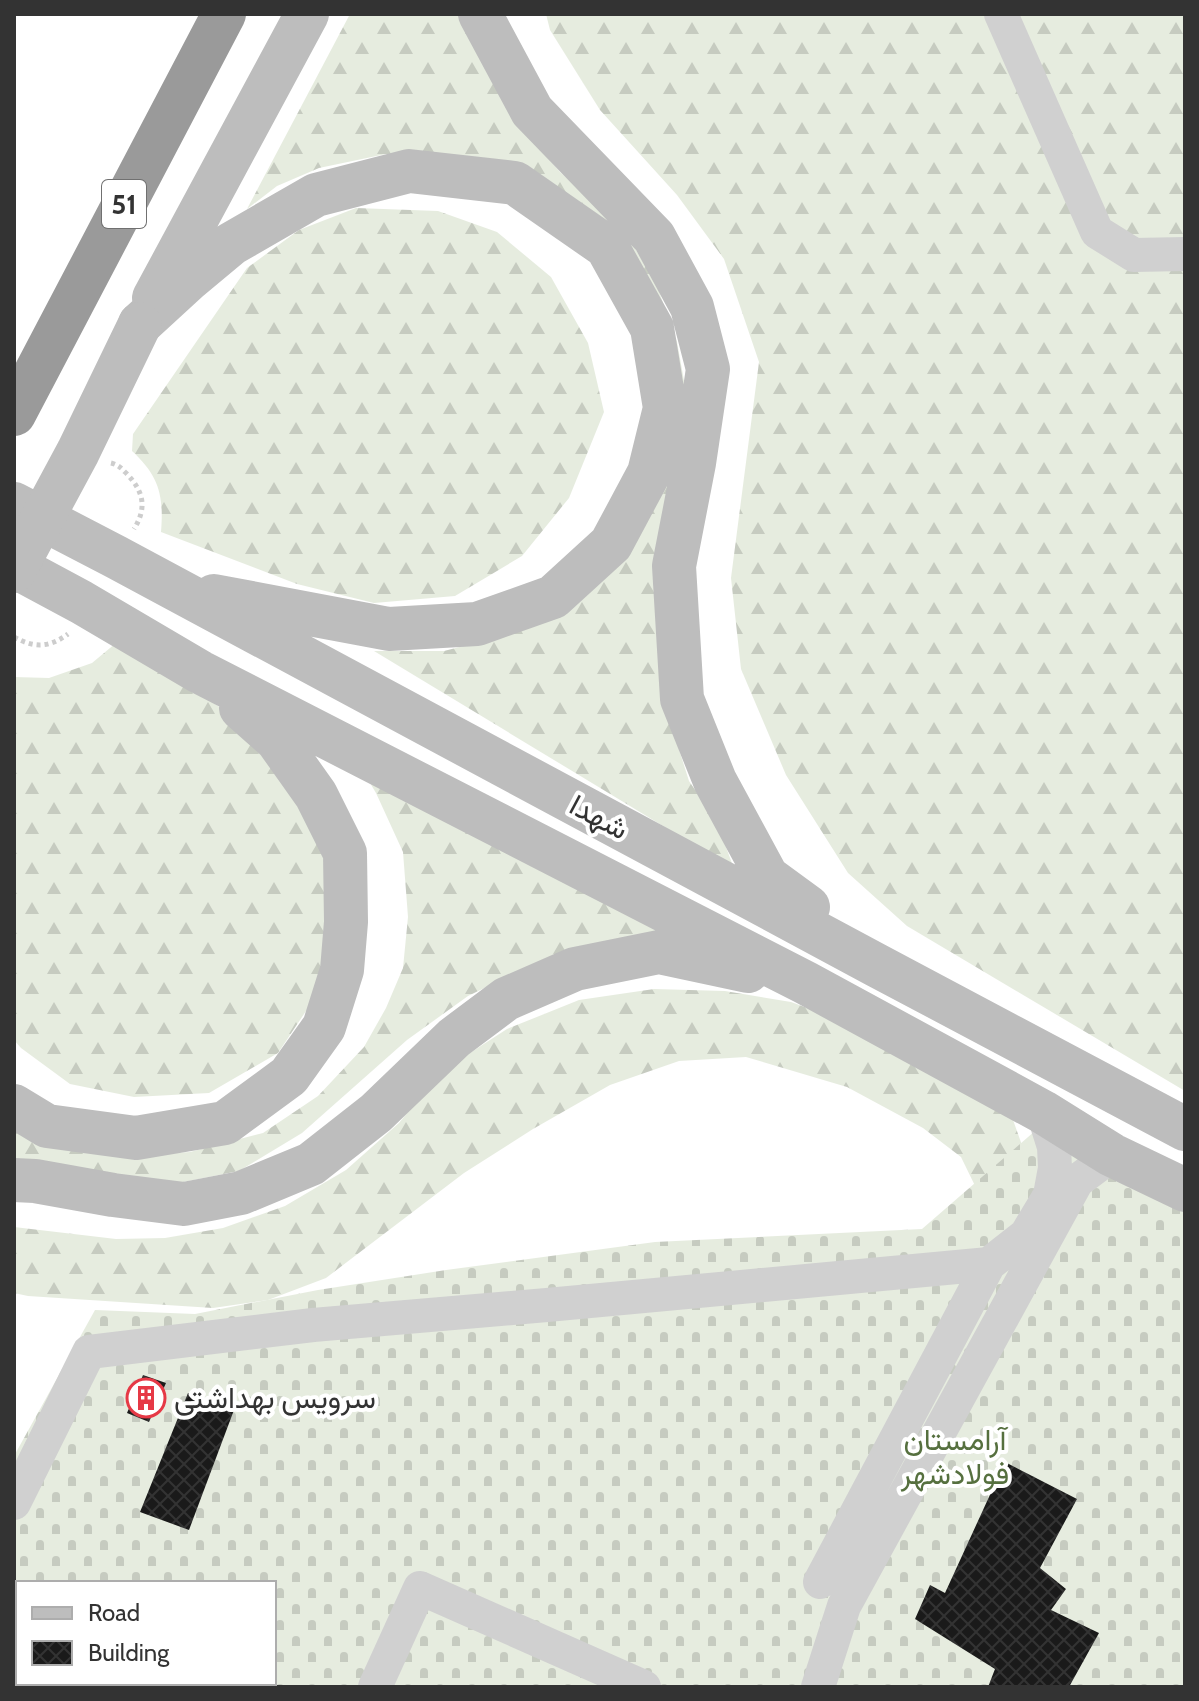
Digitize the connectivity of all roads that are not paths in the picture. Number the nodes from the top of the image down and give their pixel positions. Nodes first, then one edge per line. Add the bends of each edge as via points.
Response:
1 (224, 14) edge
2 (307, 14) edge
3 (480, 14) edge
4 (1001, 14) edge
5 (1185, 254) edge
6 (140, 324) junction
7 (19, 404) edge
8 (14, 504) edge
9 (14, 568) edge
10 (172, 588) junction
11 (200, 672) junction
12 (876, 965) junction
13 (806, 983) junction
14 (14, 1106) edge
15 (1043, 1112) junction
16 (1178, 1120) edge
17 (1112, 1155) junction
18 (14, 1180) edge
19 (1185, 1190) edge
20 (989, 1264) junction
21 (14, 1503) edge
22 (820, 1582) dead end
23 (375, 1687) edge
24 (644, 1687) edge
25 (818, 1687) edge

1 - 7 highway, 51
2 - 6 main road
3 - 12 main road via 532,111 654,237 692,307 708,369 674,566 682,699 715,781 767,877 853,939
4 - 5 street via 1097,232 1134,255
6 - 9 main road, bridge
6 - 10 main road via 231,244 316,195 409,171 515,183 607,247 652,328 665,408 649,473 611,544 553,597 477,624 389,629
8 - 10 main road, شهدا
9 - 11 main road, شهدا
10 - 12 main road, شهدا
11 - 13 main road, شهدا
11 - 14 main road via 277,740 316,795 345,853 342,970 324,1027 289,1076 225,1123 136,1138 47,1126
12 - 16 main road, شهدا
13 - 15 main road, شهدا
13 - 18 main road via 659,952 575,969 506,999 311,1164 241,1193 184,1204
15 - 17 main road, شهدا
15 - 20 street via 1054,1147 1050,1195 1026,1235
17 - 19 main road, شهدا
17 - 25 street via 1077,1181 844,1606
20 - 21 street via 313,1325 89,1352
20 - 22 street
23 - 24 street via 420,1588

